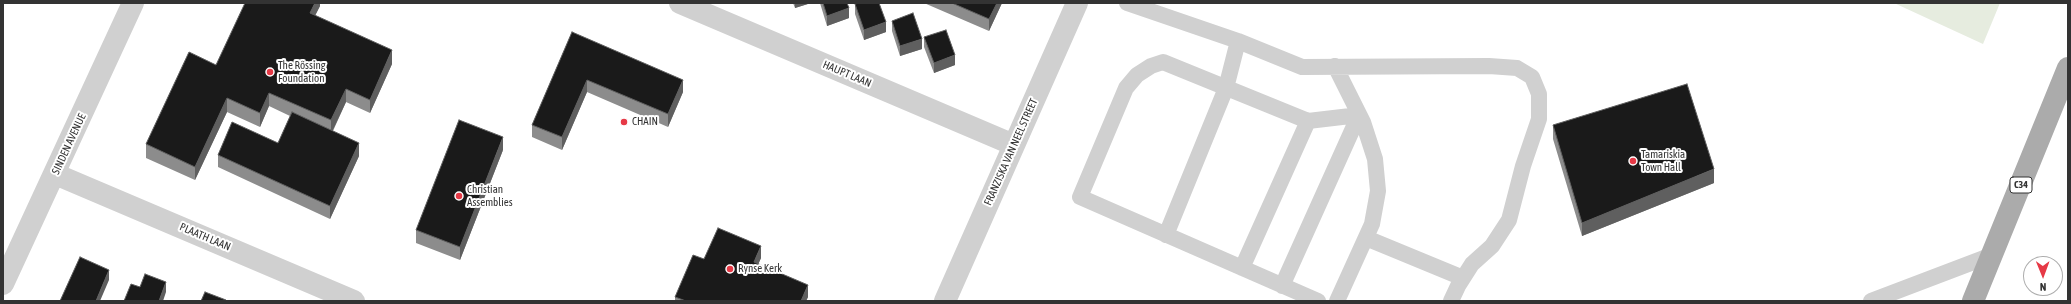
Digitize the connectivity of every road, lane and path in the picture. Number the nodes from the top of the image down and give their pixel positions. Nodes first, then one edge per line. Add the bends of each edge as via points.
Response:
1 (133, 3) edge
2 (680, 3) edge
3 (1077, 3) edge
4 (1127, 3) edge
5 (1238, 41) junction
6 (1335, 66) junction
7 (2068, 68) edge
8 (1226, 88) junction
9 (1359, 115) junction
10 (1308, 121) junction
11 (1014, 145) junction
12 (55, 174) junction
13 (1166, 235) junction
14 (1366, 238) junction
15 (1992, 255) junction
16 (1242, 268) junction
17 (1463, 278) junction
18 (3, 284) edge
19 (1282, 286) junction
20 (354, 301) edge
21 (945, 301) edge
22 (1318, 301) edge
23 (1337, 301) edge
24 (1451, 301) edge
25 (1871, 301) edge
26 (1973, 301) edge

1 - 12 street, SINDEN AVENUE
2 - 11 street, HAUPT LAAN
3 - 11 street, FRANZISKA VAN NEEL STREET
4 - 5 lane
5 - 6 lane via 1302,67
5 - 8 lane
6 - 9 lane
6 - 17 lane via 1489,66 1517,68 1532,77 1539,94 1539,119 1509,220 1492,246 1472,264
7 - 15 main road, C34
8 - 10 lane
8 - 13 lane
8 - 13 lane via 1163,62 1137,75 1126,88 1080,197
9 - 10 lane
9 - 14 lane via 1375,159 1378,191 1372,224
9 - 19 lane
10 - 16 lane
11 - 21 street, FRANZISKA VAN NEEL STREET
12 - 18 street, SINDEN AVENUE
12 - 20 street, PLAATH LAAN
13 - 16 lane
14 - 17 lane
14 - 23 lane
15 - 25 lane
15 - 26 main road, C34
16 - 19 lane
17 - 24 lane
19 - 22 lane

